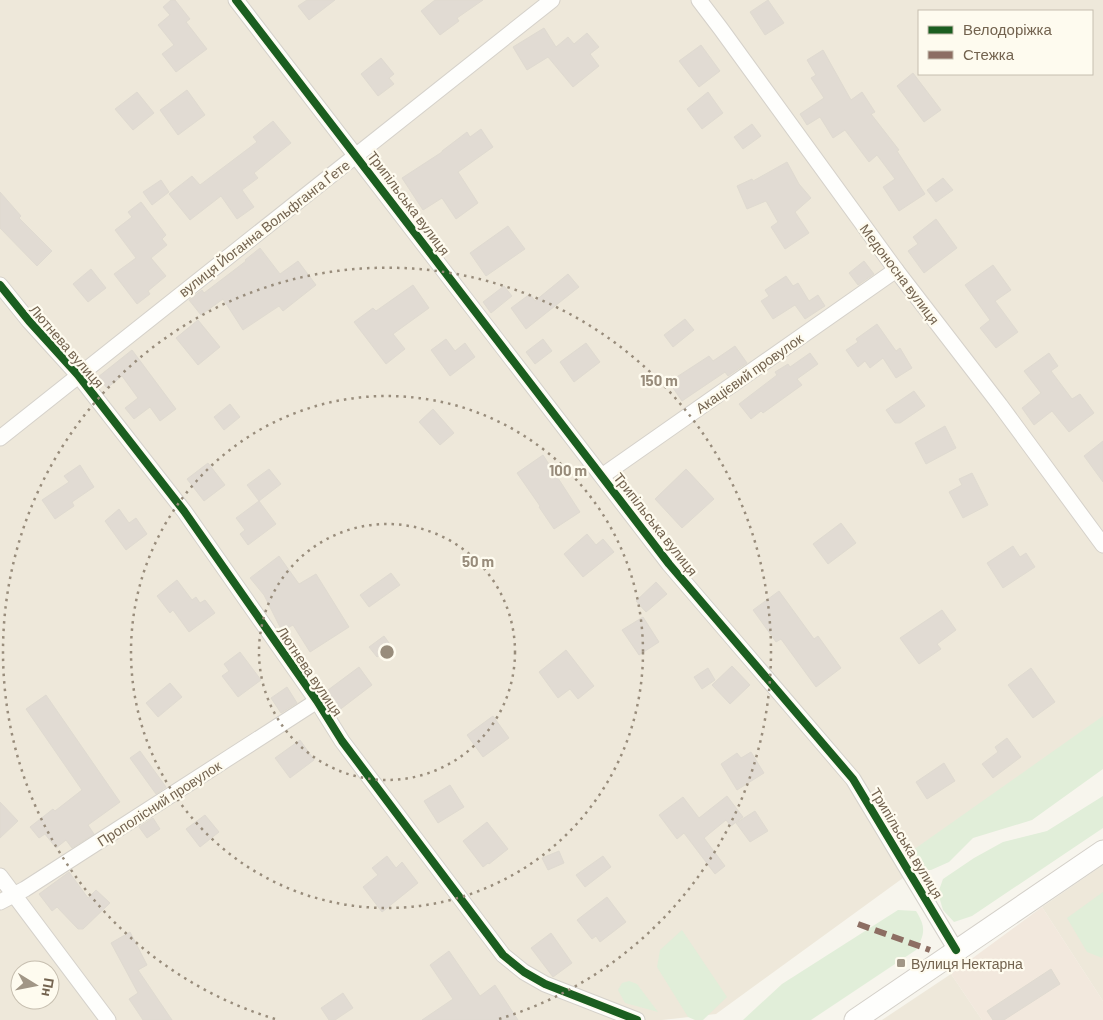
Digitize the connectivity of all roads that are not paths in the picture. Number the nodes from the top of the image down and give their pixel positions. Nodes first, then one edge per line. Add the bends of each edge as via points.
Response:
1 (236, 0) edge
2 (552, 0) edge
3 (699, 0) edge
4 (356, 154) junction
5 (896, 270) junction
6 (0, 285) edge
7 (78, 375) junction
8 (0, 438) edge
9 (602, 476) junction
10 (1103, 545) edge
11 (317, 701) junction
12 (1103, 851) edge
13 (0, 876) edge
14 (14, 894) junction
15 (0, 902) edge
16 (956, 950) junction
17 (108, 1020) edge
18 (638, 1020) edge
19 (855, 1020) edge

1 - 4 street, Трипільська вулиця
2 - 4 street, вулиця Йоганна Вольфганга Ґете
3 - 5 street, Медоносна вулиця
4 - 7 street, вулиця Йоганна Вольфганга Ґете
4 - 9 street, Трипільська вулиця
5 - 9 street, Акацієвий провулок
5 - 10 street, Медоносна вулиця
6 - 7 street, Лютнева вулиця
7 - 8 street, вулиця Йоганна Вольфганга Ґете
7 - 11 street, Лютнева вулиця via 184,511
9 - 16 street, Трипільська вулиця via 669,564 853,779
11 - 14 street, Прополісний провулок
11 - 18 street, Лютнева вулиця via 342,741 502,955 545,984
12 - 16 main road
13 - 14 street
14 - 15 street, Прополісний провулок
14 - 17 street
16 - 19 main road

